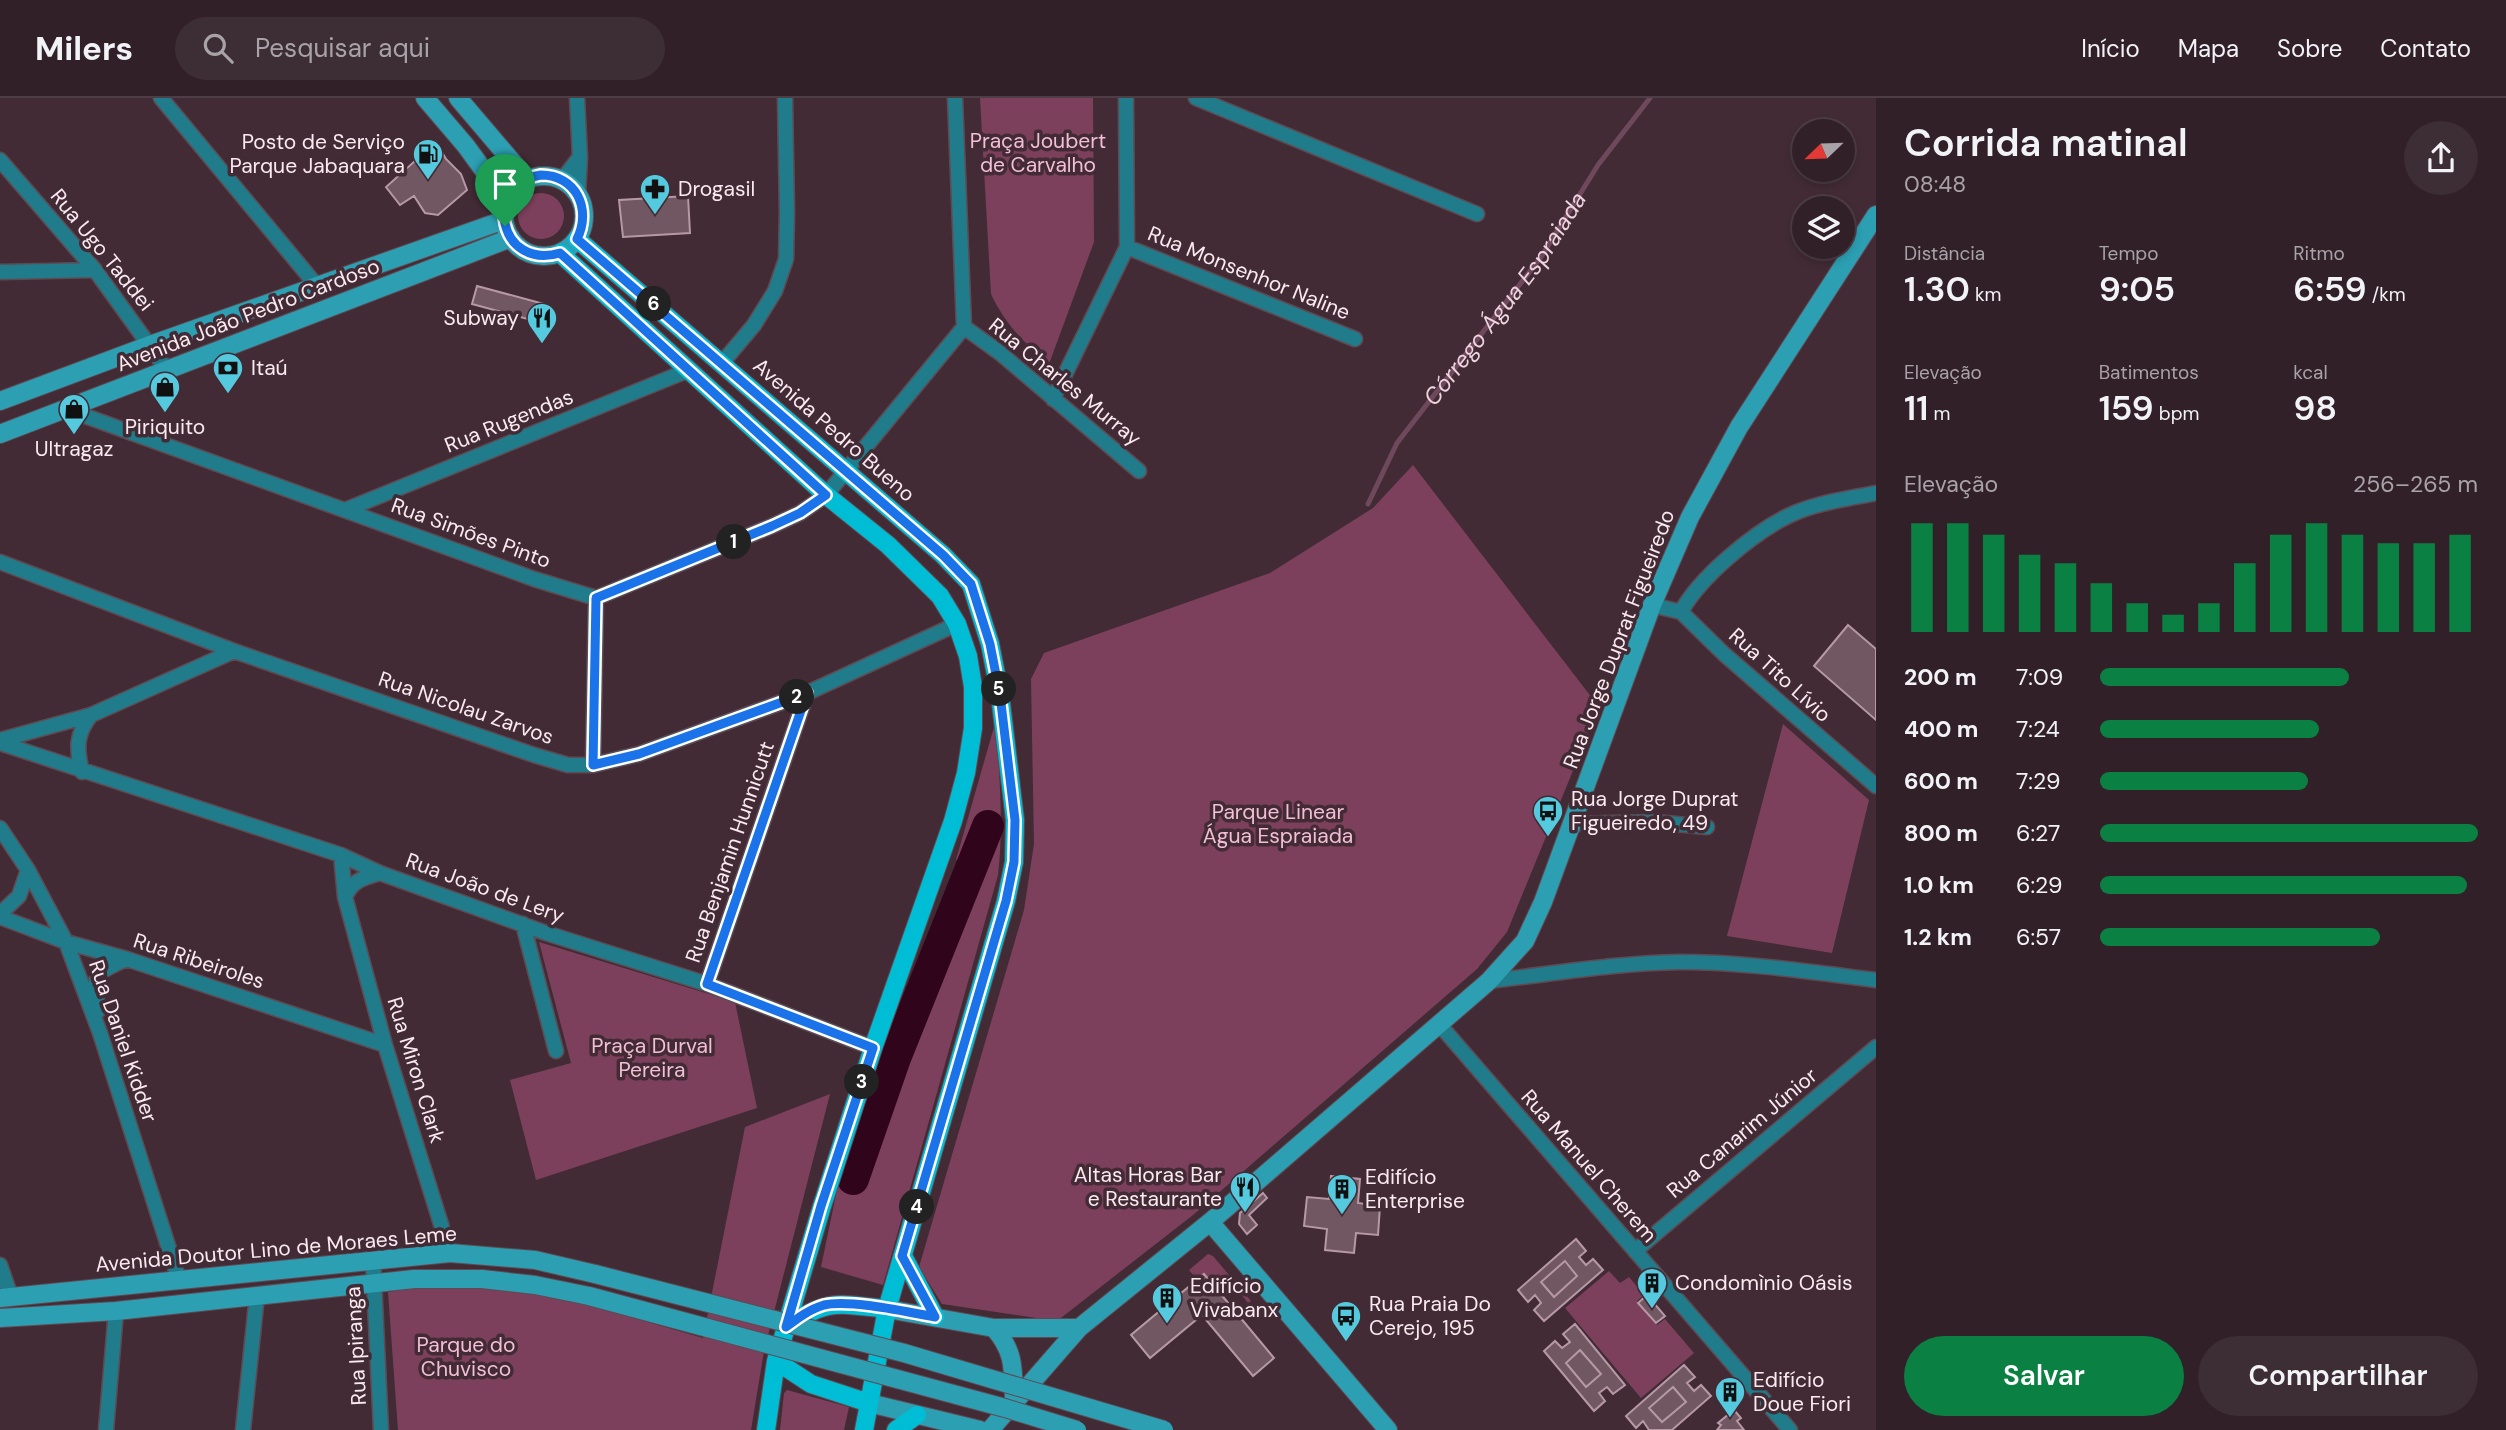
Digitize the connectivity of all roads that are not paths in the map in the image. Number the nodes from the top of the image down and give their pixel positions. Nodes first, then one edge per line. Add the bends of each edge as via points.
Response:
1 (161, 98) edge
2 (425, 98) edge
3 (458, 98) edge
4 (577, 98) edge
5 (785, 98) edge
6 (955, 98) edge
7 (1126, 98) edge
8 (1196, 98) edge
9 (580, 156) junction
10 (0, 160) edge
11 (527, 179) junction
12 (562, 180) junction
13 (578, 194) junction
14 (506, 201) junction
15 (1477, 214) dead end
16 (1876, 215) edge
17 (504, 220) junction
18 (511, 238) junction
19 (577, 239) junction
20 (1127, 247) junction
21 (560, 253) junction
22 (95, 270) junction
23 (0, 272) edge
24 (317, 286) junction
25 (964, 327) junction
26 (1355, 339) dead end
27 (150, 345) junction
28 (722, 363) junction
29 (167, 370) junction
30 (690, 370) junction
31 (1053, 399) junction
32 (0, 401) edge
33 (66, 408) junction
34 (0, 434) edge
35 (847, 471) junction
36 (1139, 471) dead end
37 (1876, 493) edge
38 (826, 495) junction
39 (345, 510) junction
40 (0, 562) edge
41 (596, 598) junction
42 (1652, 605) junction
43 (1681, 612) junction
44 (957, 624) junction
45 (234, 651) junction
46 (807, 693) junction
47 (91, 715) junction
48 (0, 742) edge
49 (593, 765) junction
50 (82, 772) junction
51 (1876, 786) edge
52 (1572, 824) junction
53 (1707, 827) dead end
54 (0, 828) edge
55 (341, 855) junction
56 (28, 870) junction
57 (380, 873) junction
58 (345, 897) junction
59 (0, 915) edge
60 (523, 924) junction
61 (66, 942) junction
62 (127, 959) junction
63 (1876, 980) edge
64 (1489, 981) junction
65 (707, 984) junction
66 (1439, 1024) junction
67 (100, 1033) junction
68 (385, 1045) junction
69 (1876, 1047) edge
70 (873, 1048) junction
71 (556, 1051) dead end
72 (1210, 1223) junction
73 (1635, 1251) junction
74 (450, 1253) junction
75 (902, 1256) junction
76 (373, 1260) junction
77 (0, 1265) edge
78 (179, 1280) junction
79 (373, 1284) junction
80 (257, 1295) junction
81 (5, 1298) edge
82 (887, 1309) junction
83 (116, 1311) junction
84 (935, 1317) junction
85 (0, 1318) edge
86 (786, 1327) junction
87 (994, 1328) junction
88 (1079, 1328) junction
89 (776, 1361) junction
90 (1014, 1400) junction
91 (869, 1404) junction
92 (917, 1415) junction
93 (106, 1430) edge
94 (243, 1430) edge
95 (382, 1430) edge
96 (766, 1430) edge
97 (864, 1430) edge
98 (896, 1430) edge
99 (980, 1430) edge
100 (990, 1430) edge
101 (1077, 1430) edge
102 (1164, 1430) edge
103 (1388, 1430) edge
104 (1790, 1430) edge

1 - 24 street
2 - 14 street
3 - 11 street
4 - 9 street
5 - 28 street via 786,259 775,291
6 - 25 street
7 - 20 street
8 - 15 street
9 - 12 street
9 - 13 street
10 - 22 street, Rua Ugo Taddei
11 - 12 street via 548,175
11 - 14 street
12 - 13 street
13 - 19 street via 584,217
14 - 17 street
16 - 42 street, Rua Jorge Duprat Figueiredo via 1739,427 1690,516
17 - 18 street
17 - 24 street, Avenida João Pedro Cardoso
18 - 21 street via 529,253
18 - 29 street, Avenida João Pedro Cardoso
19 - 21 street
19 - 28 main road, Avenida Pedro Bueno
20 - 26 street, Rua Monsenhor Naline
20 - 31 street
21 - 30 main road
22 - 23 street
22 - 27 street, Rua Ugo Taddei
24 - 27 street, Avenida João Pedro Cardoso
25 - 31 street, Rua Charles Murray
25 - 35 street
27 - 29 street, Rua Ugo Taddei
27 - 32 street, Avenida João Pedro Cardoso
28 - 35 main road, Avenida Pedro Bueno
29 - 33 street, Avenida João Pedro Cardoso
30 - 38 main road
30 - 39 street, Rua Rugendas
31 - 36 street, Rua Charles Murray
33 - 34 street, Avenida João Pedro Cardoso
33 - 39 street, Rua Simões Pinto
35 - 38 street
35 - 75 main road, Avenida Pedro Bueno via 971,584 1000,695 1015,820 1014,862 1006,901
37 - 43 street via 1827,502 1788,516 1713,572 1690,595
38 - 41 street via 772,526
38 - 44 main road via 888,545 940,596
39 - 41 street, Rua Simões Pinto
40 - 45 street, Rua Nicolau Zarvos
41 - 49 street
42 - 43 street
42 - 52 street, Rua Jorge Duprat Figueiredo
43 - 51 street, Rua Tito Lívio
44 - 46 street, Rua Nicolau Zarvos
44 - 70 main road via 973,687 967,771
45 - 47 street
45 - 49 street, Rua Nicolau Zarvos via 534,755 568,765
46 - 49 street, Rua Nicolau Zarvos via 639,754
46 - 65 street, Rua Benjamin Hunnicutt
47 - 48 street
47 - 50 street via 77,745
48 - 50 street, Rua João de Lery
50 - 55 street, Rua João de Lery
52 - 53 street via 1655,822
52 - 64 street, Rua Jorge Duprat Figueiredo via 1525,940
54 - 56 street, Rua Daniel Kidder
55 - 57 street, Rua João de Lery
55 - 58 street, Rua Miron Clark
56 - 59 street, Rua Ribeiroles via 19,896
56 - 61 street, Rua Daniel Kidder
57 - 58 street via 352,884
57 - 60 street, Rua João de Lery
58 - 68 street, Rua Miron Clark
59 - 61 street, Rua Ribeiroles
60 - 65 street, Rua João de Lery
60 - 71 street
61 - 62 street, Rua Ribeiroles
61 - 67 street, Rua Daniel Kidder
62 - 67 street via 106,967 94,981
62 - 68 street, Rua Ribeiroles
63 - 64 street via 1679,962
64 - 66 street, Rua Jorge Duprat Figueiredo
65 - 70 street, Rua João de Lery
66 - 72 street, Rua Jorge Duprat Figueiredo
66 - 73 street, Rua Manuel Cherem
67 - 78 street, Rua Daniel Kidder
68 - 74 street, Rua Miron Clark
69 - 73 street, Rua Canarim Júnior
70 - 86 main road
72 - 88 street, Rua Jorge Duprat Figueiredo
72 - 103 street
73 - 104 street, Rua Manuel Cherem
74 - 76 street, Avenida Doutor Lino de Moraes Leme
74 - 102 street, Avenida Doutor Lino de Moraes Leme, bridge via 535,1260 595,1274 904,1353
75 - 82 main road, Avenida Pedro Bueno
75 - 84 main road
76 - 78 street, Avenida Doutor Lino de Moraes Leme
76 - 79 street, Rua Ipiranga
77 - 81 street
78 - 81 street, Avenida Doutor Lino de Moraes Leme
79 - 80 street, Avenida Doutor Lino de Moraes Leme
79 - 95 street, Rua Ipiranga
79 - 101 street, Avenida Doutor Lino de Moraes Leme, bridge via 482,1279 536,1285
80 - 83 street, Avenida Doutor Lino de Moraes Leme
80 - 94 street
82 - 84 street
82 - 86 main road via 827,1305 810,1310
82 - 91 main road, Avenida Pedro Bueno
83 - 85 street, Avenida Doutor Lino de Moraes Leme
83 - 93 street
84 - 87 street
86 - 89 main road
87 - 88 street
87 - 90 street via 1010,1350
88 - 90 street, Rua Jorge Duprat Figueiredo
89 - 91 main road via 811,1384
89 - 96 main road
90 - 100 street, Rua Jorge Duprat Figueiredo
91 - 92 street
91 - 97 main road, Avenida Pedro Bueno
92 - 98 main road
92 - 99 street

